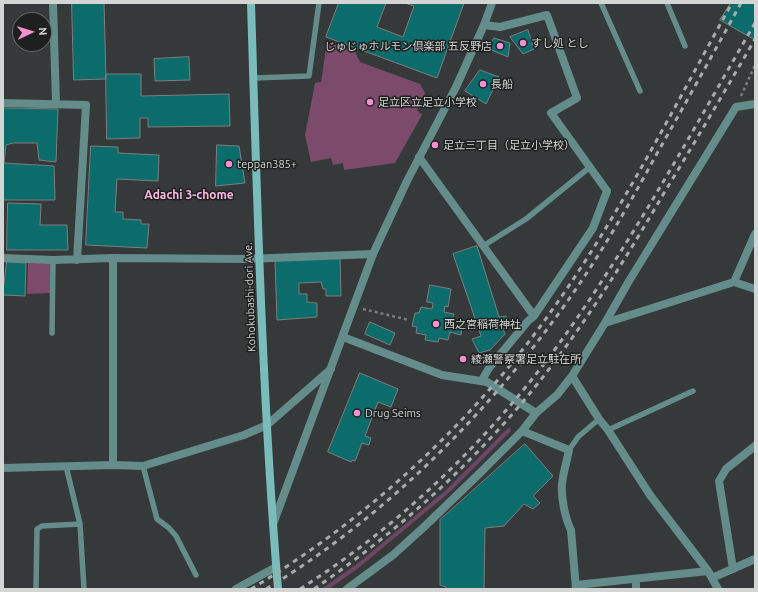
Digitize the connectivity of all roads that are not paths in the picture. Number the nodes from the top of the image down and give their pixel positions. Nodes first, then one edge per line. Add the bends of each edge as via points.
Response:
1 (53, 3) edge
2 (251, 3) edge
3 (319, 3) edge
4 (492, 3) edge
5 (601, 3) edge
6 (667, 3) edge
7 (484, 25) junction
8 (685, 46) dead end
9 (254, 78) junction
10 (640, 91) dead end
11 (3, 103) edge
12 (56, 104) junction
13 (755, 104) edge
14 (419, 157) junction
15 (590, 167) junction
16 (755, 234) edge
17 (483, 246) junction
18 (373, 254) junction
19 (3, 258) edge
20 (113, 258) junction
21 (260, 258) junction
22 (53, 260) junction
23 (77, 260) junction
24 (734, 282) junction
25 (755, 289) edge
26 (534, 316) junction
27 (605, 323) junction
28 (52, 333) dead end
29 (343, 337) junction
30 (331, 369) junction
31 (572, 376) junction
32 (482, 380) junction
33 (693, 391) dead end
34 (536, 413) junction
35 (599, 419) junction
36 (267, 425) junction
37 (608, 430) junction
38 (522, 431) junction
39 (755, 446) edge
40 (569, 450) junction
41 (113, 465) junction
42 (66, 466) junction
43 (143, 466) junction
44 (3, 468) edge
45 (80, 524) junction
46 (272, 527) junction
47 (755, 559) edge
48 (276, 566) junction
49 (733, 569) junction
50 (710, 574) junction
51 (196, 575) dead end
52 (636, 579) junction
53 (576, 587) edge
54 (36, 589) edge
55 (84, 589) edge
56 (236, 589) edge
57 (278, 589) edge
58 (347, 589) edge
59 (636, 589) edge
60 (718, 589) edge

1 - 12 street
2 - 9 main road, Kohokubashi-dori Ave.
3 - 9 lane via 309,76
4 - 7 street
5 - 10 lane
6 - 8 lane
7 - 14 street via 456,87
7 - 15 street via 500,27 547,15 576,98 551,113
9 - 21 main road, Kohokubashi-dori Ave.
11 - 12 street
12 - 23 street via 86,105
13 - 27 street via 736,107
14 - 17 street
14 - 18 street
15 - 17 lane via 526,219
15 - 26 street via 607,191 593,228
16 - 24 street
17 - 26 street
18 - 21 street
18 - 29 street
19 - 22 street
20 - 21 street
20 - 23 street
20 - 41 street
21 - 36 main road, Kohokubashi-dori Ave.
22 - 23 street
22 - 28 lane
24 - 25 street
24 - 27 street
26 - 32 street via 489,368
27 - 31 street
29 - 30 street
29 - 32 street via 442,375
30 - 36 street
30 - 46 street
31 - 34 street via 557,395
31 - 35 street
32 - 34 street
33 - 37 lane
34 - 38 street
35 - 37 street
35 - 40 lane via 578,437
36 - 43 street via 244,435
36 - 46 main road, Kohokubashi-dori Ave.
37 - 50 street via 650,495
38 - 40 street
38 - 58 street via 393,555
39 - 49 street via 726,469 719,481
40 - 53 street via 562,492 567,522 571,530
41 - 42 street
41 - 43 street
42 - 44 street
42 - 45 lane
43 - 51 lane via 156,519 176,536
45 - 54 lane via 42,526 37,529
45 - 55 lane
46 - 48 main road, Kohokubashi-dori Ave.
47 - 49 street
48 - 56 street
48 - 57 main road, Kohokubashi-dori Ave.
49 - 50 street
50 - 52 street
50 - 60 street
52 - 53 street
52 - 59 street

